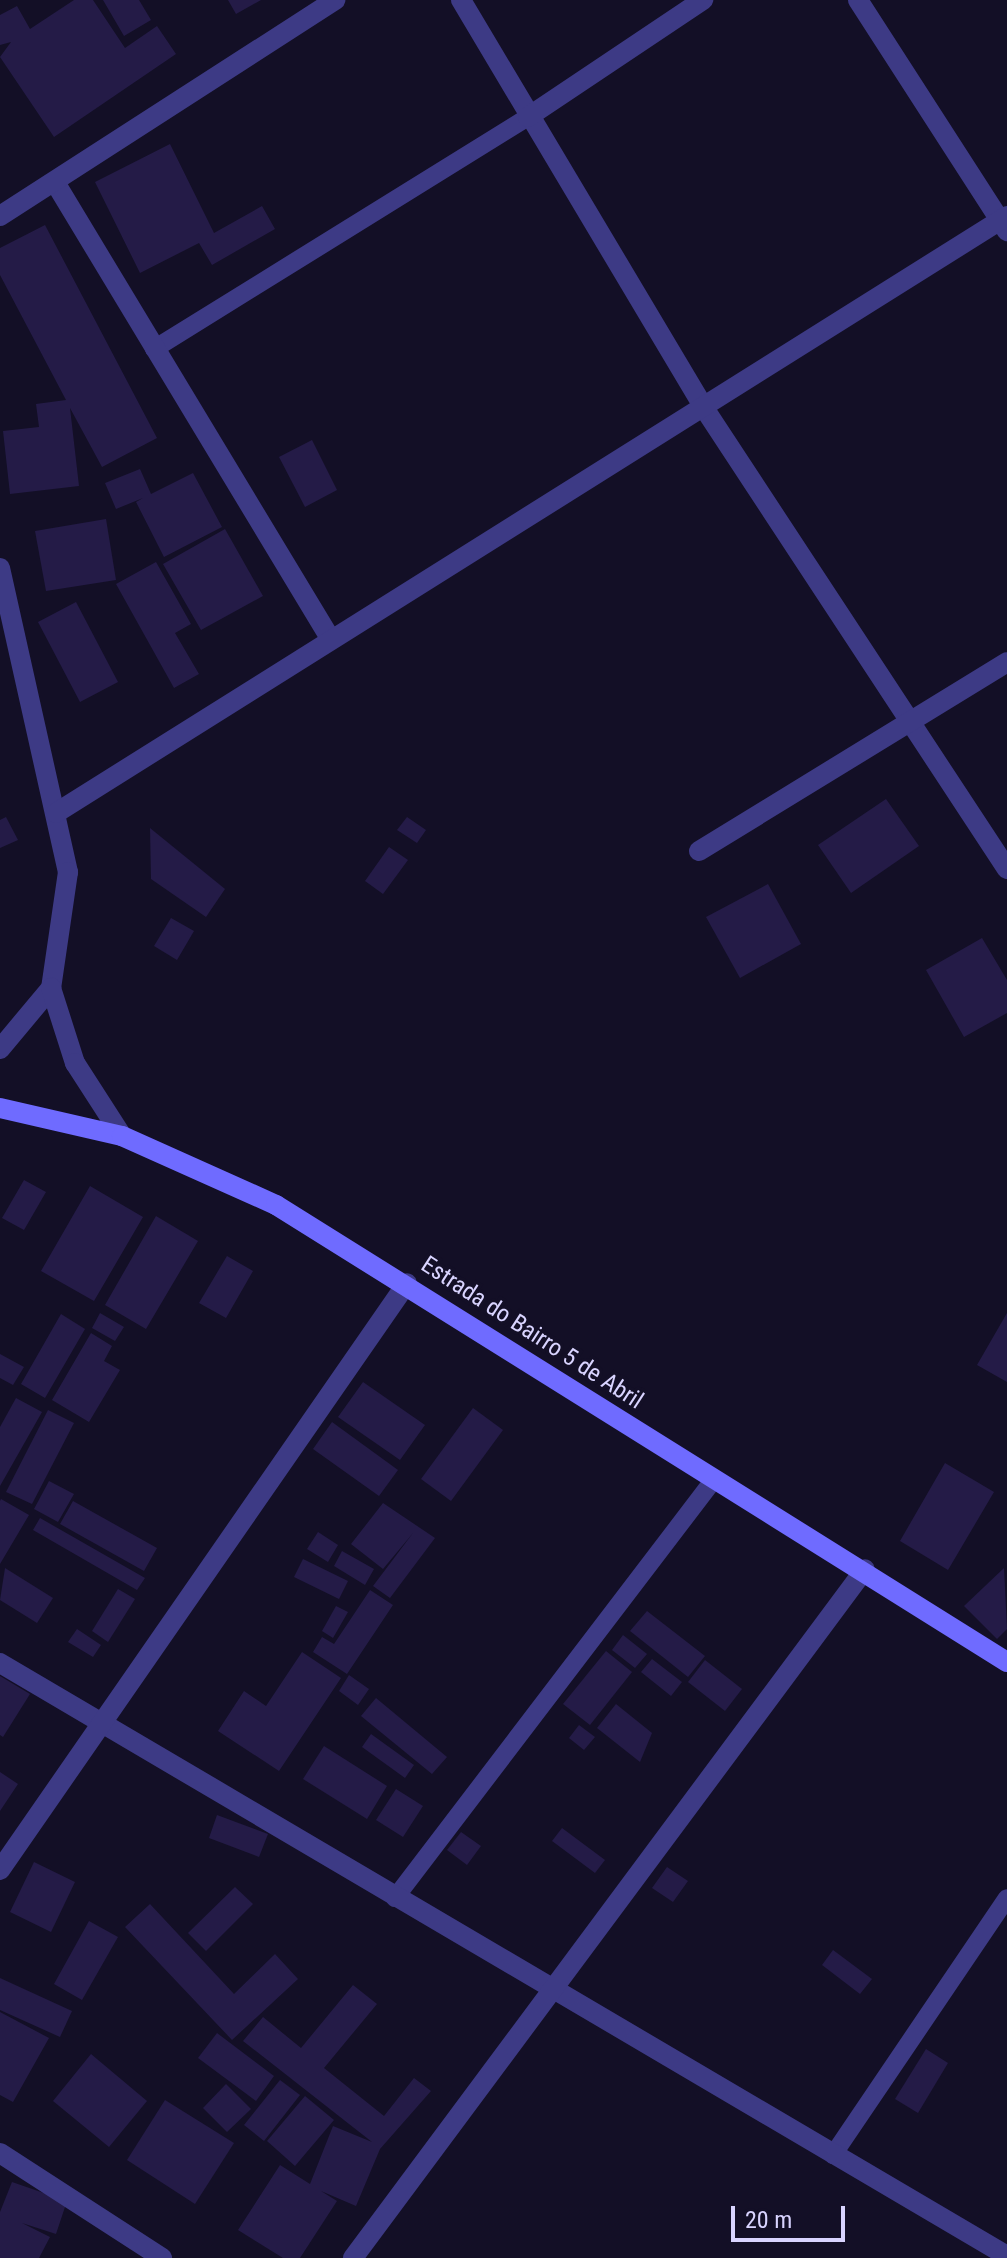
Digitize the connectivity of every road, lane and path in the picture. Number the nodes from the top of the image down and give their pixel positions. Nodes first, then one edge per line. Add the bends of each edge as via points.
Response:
1 (335, 0) edge
2 (461, 0) edge
3 (703, 0) edge
4 (858, 0) edge
5 (528, 117) junction
6 (56, 184) junction
7 (0, 216) edge
8 (1005, 222) edge
9 (154, 349) junction
10 (706, 411) junction
11 (0, 568) edge
12 (330, 638) junction
13 (1007, 662) edge
14 (915, 721) junction
15 (56, 813) junction
16 (699, 851) dead end
17 (1007, 869) edge
18 (51, 988) junction
19 (0, 1049) edge
20 (0, 1108) edge
21 (122, 1136) junction
22 (407, 1283) junction
23 (712, 1482) junction
24 (865, 1569) junction
25 (1007, 1662) edge
26 (0, 1663) edge
27 (99, 1721) junction
28 (0, 1870) edge
29 (395, 1898) junction
30 (1007, 1898) edge
31 (554, 1994) junction
32 (833, 2155) junction
33 (2, 2157) edge
34 (1007, 2256) edge
35 (162, 2258) edge
36 (353, 2258) edge

1 - 6 street
2 - 5 street
3 - 5 street
4 - 8 street
5 - 9 lane
5 - 10 street
6 - 7 street
6 - 9 street
8 - 10 street
9 - 12 street
10 - 12 street
10 - 14 street
11 - 15 street
12 - 15 street
13 - 14 street
14 - 16 street
14 - 17 street
15 - 18 street via 68,872
18 - 19 street
18 - 21 street via 75,1063
20 - 21 street, Estrada do Bairro 5 de Abril
21 - 22 street, Estrada do Bairro 5 de Abril via 276,1205
22 - 23 street, Estrada do Bairro 5 de Abril
22 - 27 street
23 - 24 street, Estrada do Bairro 5 de Abril
23 - 29 lane
24 - 25 street, Estrada do Bairro 5 de Abril
24 - 31 street
26 - 27 street
27 - 28 street
27 - 29 street
29 - 31 street
30 - 32 lane
31 - 32 street
31 - 36 street
32 - 34 street
33 - 35 street

